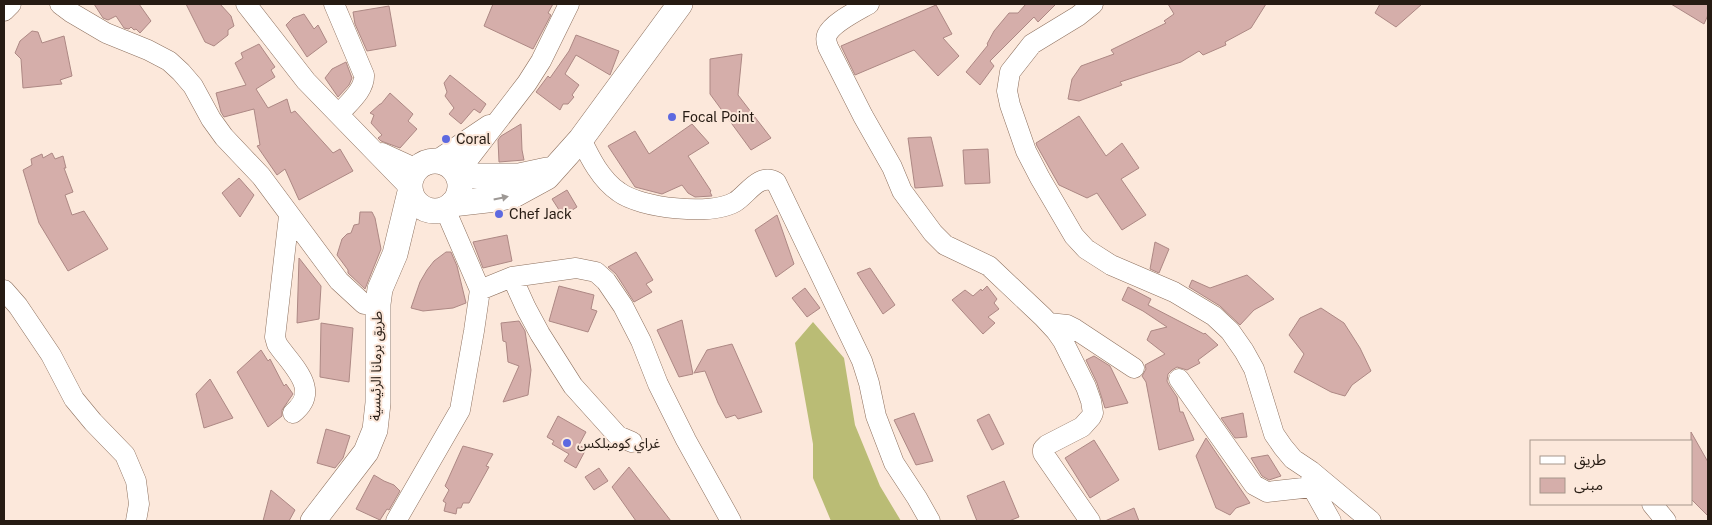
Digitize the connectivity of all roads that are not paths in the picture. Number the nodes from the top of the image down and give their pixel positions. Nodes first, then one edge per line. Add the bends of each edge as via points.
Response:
1 (11, 4) edge
2 (60, 4) edge
3 (246, 4) edge
4 (334, 4) edge
5 (569, 4) edge
6 (680, 4) edge
7 (869, 4) edge
8 (1092, 4) edge
9 (4, 12) edge
10 (339, 114) junction
11 (501, 117) junction
12 (581, 139) junction
13 (556, 168) junction
14 (457, 175) junction
15 (418, 178) junction
16 (445, 208) junction
17 (289, 216) junction
18 (395, 254) junction
19 (512, 277) junction
20 (4, 290) edge
21 (480, 290) junction
22 (378, 304) junction
23 (1049, 323) junction
24 (1134, 368) dead end
25 (1179, 379) dead end
26 (293, 413) dead end
27 (632, 442) dead end
28 (1311, 479) junction
29 (1653, 505) edge
30 (136, 521) edge
31 (312, 521) edge
32 (396, 521) edge
33 (731, 521) edge
34 (930, 521) edge
35 (1090, 521) edge
36 (1331, 521) edge
37 (1370, 521) edge
38 (1666, 521) edge

1 - 9 street
2 - 17 street via 106,33 169,61 182,72 224,137 261,176
3 - 10 street via 306,81
4 - 10 street via 364,75 361,88
5 - 11 street via 541,61
6 - 12 main road
7 - 23 street via 841,21 826,40 902,191 945,246 989,266
8 - 28 street via 1032,44 1010,72 1007,91 1026,151 1074,236 1086,249 1174,292 1214,316 1230,331 1254,370 1274,434
10 - 15 street via 373,149
11 - 14 street
11 - 15 street
12 - 13 main road
12 - 34 street via 611,186 630,198 652,204 683,210 711,208 734,202 754,184 770,180 776,182 862,361 876,416 894,463
13 - 14 main road via 518,176
16 -> 13 main road via 514,195 537,184
14 - 15 main road via 447,164
14 - 16 main road via 460,191
15 - 16 main road via 416,203 426,210
15 - 18 main road, طريق برمانا الرئيسية
16 - 18 main road, طريق برمانا الرئيسية
16 - 21 street
17 - 22 street via 339,281 364,304
17 - 26 street via 275,337 305,385 304,401
18 - 22 main road, طريق برمانا الرئيسية via 380,289
19 - 21 street
19 - 27 street via 540,334 573,386 618,436
19 - 33 street via 576,268 596,272 606,281 623,306 686,440
20 - 30 street via 51,355 74,399 125,456 136,481 139,504
21 - 32 street via 460,410
22 - 31 main road, طريق برمانا الرئيسية via 375,430 366,452
23 - 24 street via 1075,329
23 - 35 street via 1063,341 1086,387 1092,413 1082,427 1047,445 1043,453
25 - 28 street via 1254,486 1267,492
28 - 36 street
28 - 37 street
29 - 38 street

